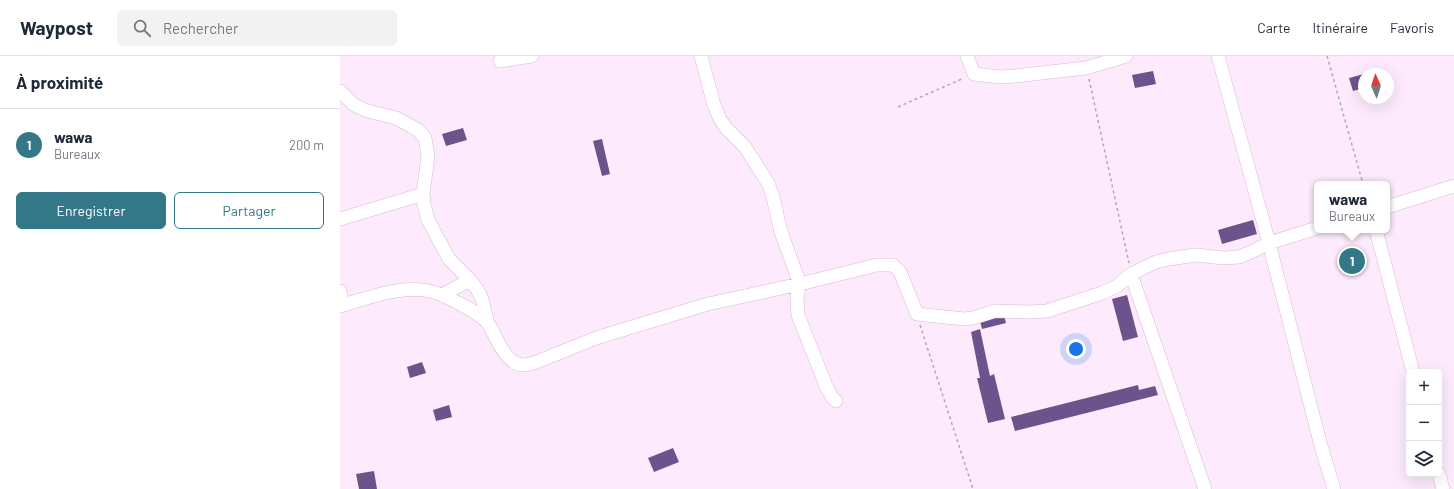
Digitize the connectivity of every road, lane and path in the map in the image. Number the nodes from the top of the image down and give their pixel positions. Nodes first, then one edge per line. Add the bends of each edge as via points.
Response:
1 (532, 56) edge
2 (701, 56) edge
3 (967, 56) edge
4 (1126, 56) edge
5 (1218, 56) edge
6 (1327, 56) edge
7 (500, 61) dead end
8 (1086, 68) junction
9 (974, 74) junction
10 (340, 91) edge
11 (898, 106) dead end
12 (1362, 181) edge
13 (1454, 186) edge
14 (423, 194) junction
15 (1390, 206) edge
16 (340, 219) edge
17 (1314, 229) edge
18 (1377, 233) edge
19 (1269, 243) junction
20 (1131, 274) junction
21 (470, 280) junction
22 (800, 284) junction
23 (340, 291) edge
24 (442, 295) junction
25 (342, 305) edge
26 (917, 314) junction
27 (488, 324) junction
28 (1411, 369) edge
29 (836, 401) dead end
30 (1440, 477) edge
31 (974, 489) edge
32 (1205, 489) edge
33 (1334, 489) edge
34 (1443, 489) edge

1 - 7 street
2 - 22 street via 720,119 745,147 768,183 781,232
3 - 9 street
4 - 8 street
5 - 19 street
6 - 12 path
8 - 9 street via 1000,77
8 - 20 path
9 - 11 path
10 - 14 street via 358,107 396,118 422,133 428,156
13 - 15 street
14 - 16 street
14 - 21 street via 428,220 443,249 449,259
17 - 19 street
18 - 28 street
19 - 20 street via 1239,257 1196,255 1169,259
19 - 33 street
20 - 26 street via 1117,286 1102,293 1047,311 996,311 964,319
20 - 32 street
21 - 24 street
21 - 27 street via 482,299
22 - 26 street via 877,265 893,265 905,280
22 - 27 street via 708,304 596,338 534,364 521,365 514,362
22 - 29 street via 797,297 798,315 826,386
23 - 25 street
24 - 25 street via 430,291 406,290
24 - 27 street
26 - 31 path
30 - 34 street

